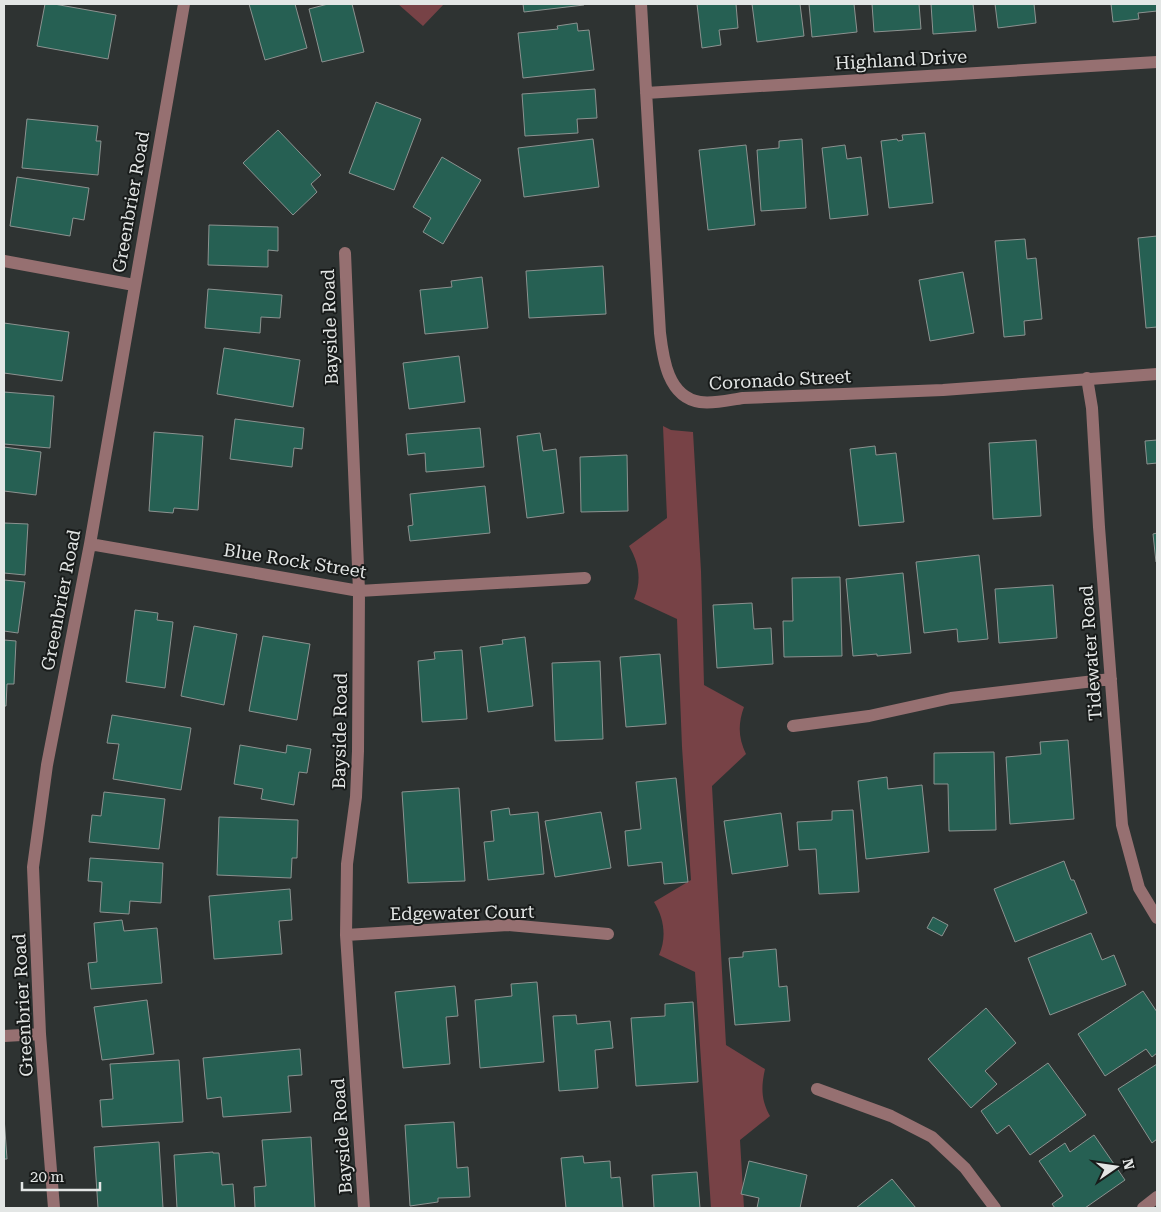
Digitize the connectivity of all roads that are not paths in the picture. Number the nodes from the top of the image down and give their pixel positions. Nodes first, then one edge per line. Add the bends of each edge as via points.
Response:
1 (184, 4) edge
2 (641, 4) edge
3 (1157, 62) edge
4 (646, 93) junction
5 (345, 253) dead end
6 (4, 261) edge
7 (134, 285) junction
8 (1157, 374) edge
9 (1087, 378) junction
10 (90, 544) junction
11 (585, 578) dead end
12 (359, 591) junction
13 (1110, 679) junction
14 (793, 726) dead end
15 (1157, 918) edge
16 (608, 934) dead end
17 (346, 935) junction
18 (40, 1034) junction
19 (4, 1036) edge
20 (817, 1089) dead end
21 (1157, 1197) edge
22 (54, 1208) edge
23 (364, 1208) edge
24 (996, 1208) edge
25 (1143, 1208) edge

1 - 7 street, Greenbrier Road
2 - 4 street, Coronado Street
3 - 4 street, Highland Drive
4 - 9 street, Coronado Street via 664,363 677,389 692,400 716,402 743,398 943,390
5 - 12 street, Bayside Road
6 - 7 street
7 - 10 street, Greenbrier Road
8 - 9 street, Coronado Street
9 - 13 street, Tidewater Road via 1092,408
10 - 12 street, Blue Rock Street
10 - 18 street, Greenbrier Road via 47,765 33,867
11 - 12 street, Blue Rock Street
12 - 17 street, Bayside Road via 358,751 347,864
13 - 14 street via 951,698 869,716
13 - 15 street, Tidewater Road via 1122,825 1139,888
16 - 17 street, Edgewater Court via 508,925
17 - 23 street, Bayside Road
18 - 19 street
18 - 22 street, Greenbrier Road
20 - 24 street via 891,1116 932,1137 965,1168
21 - 25 street

